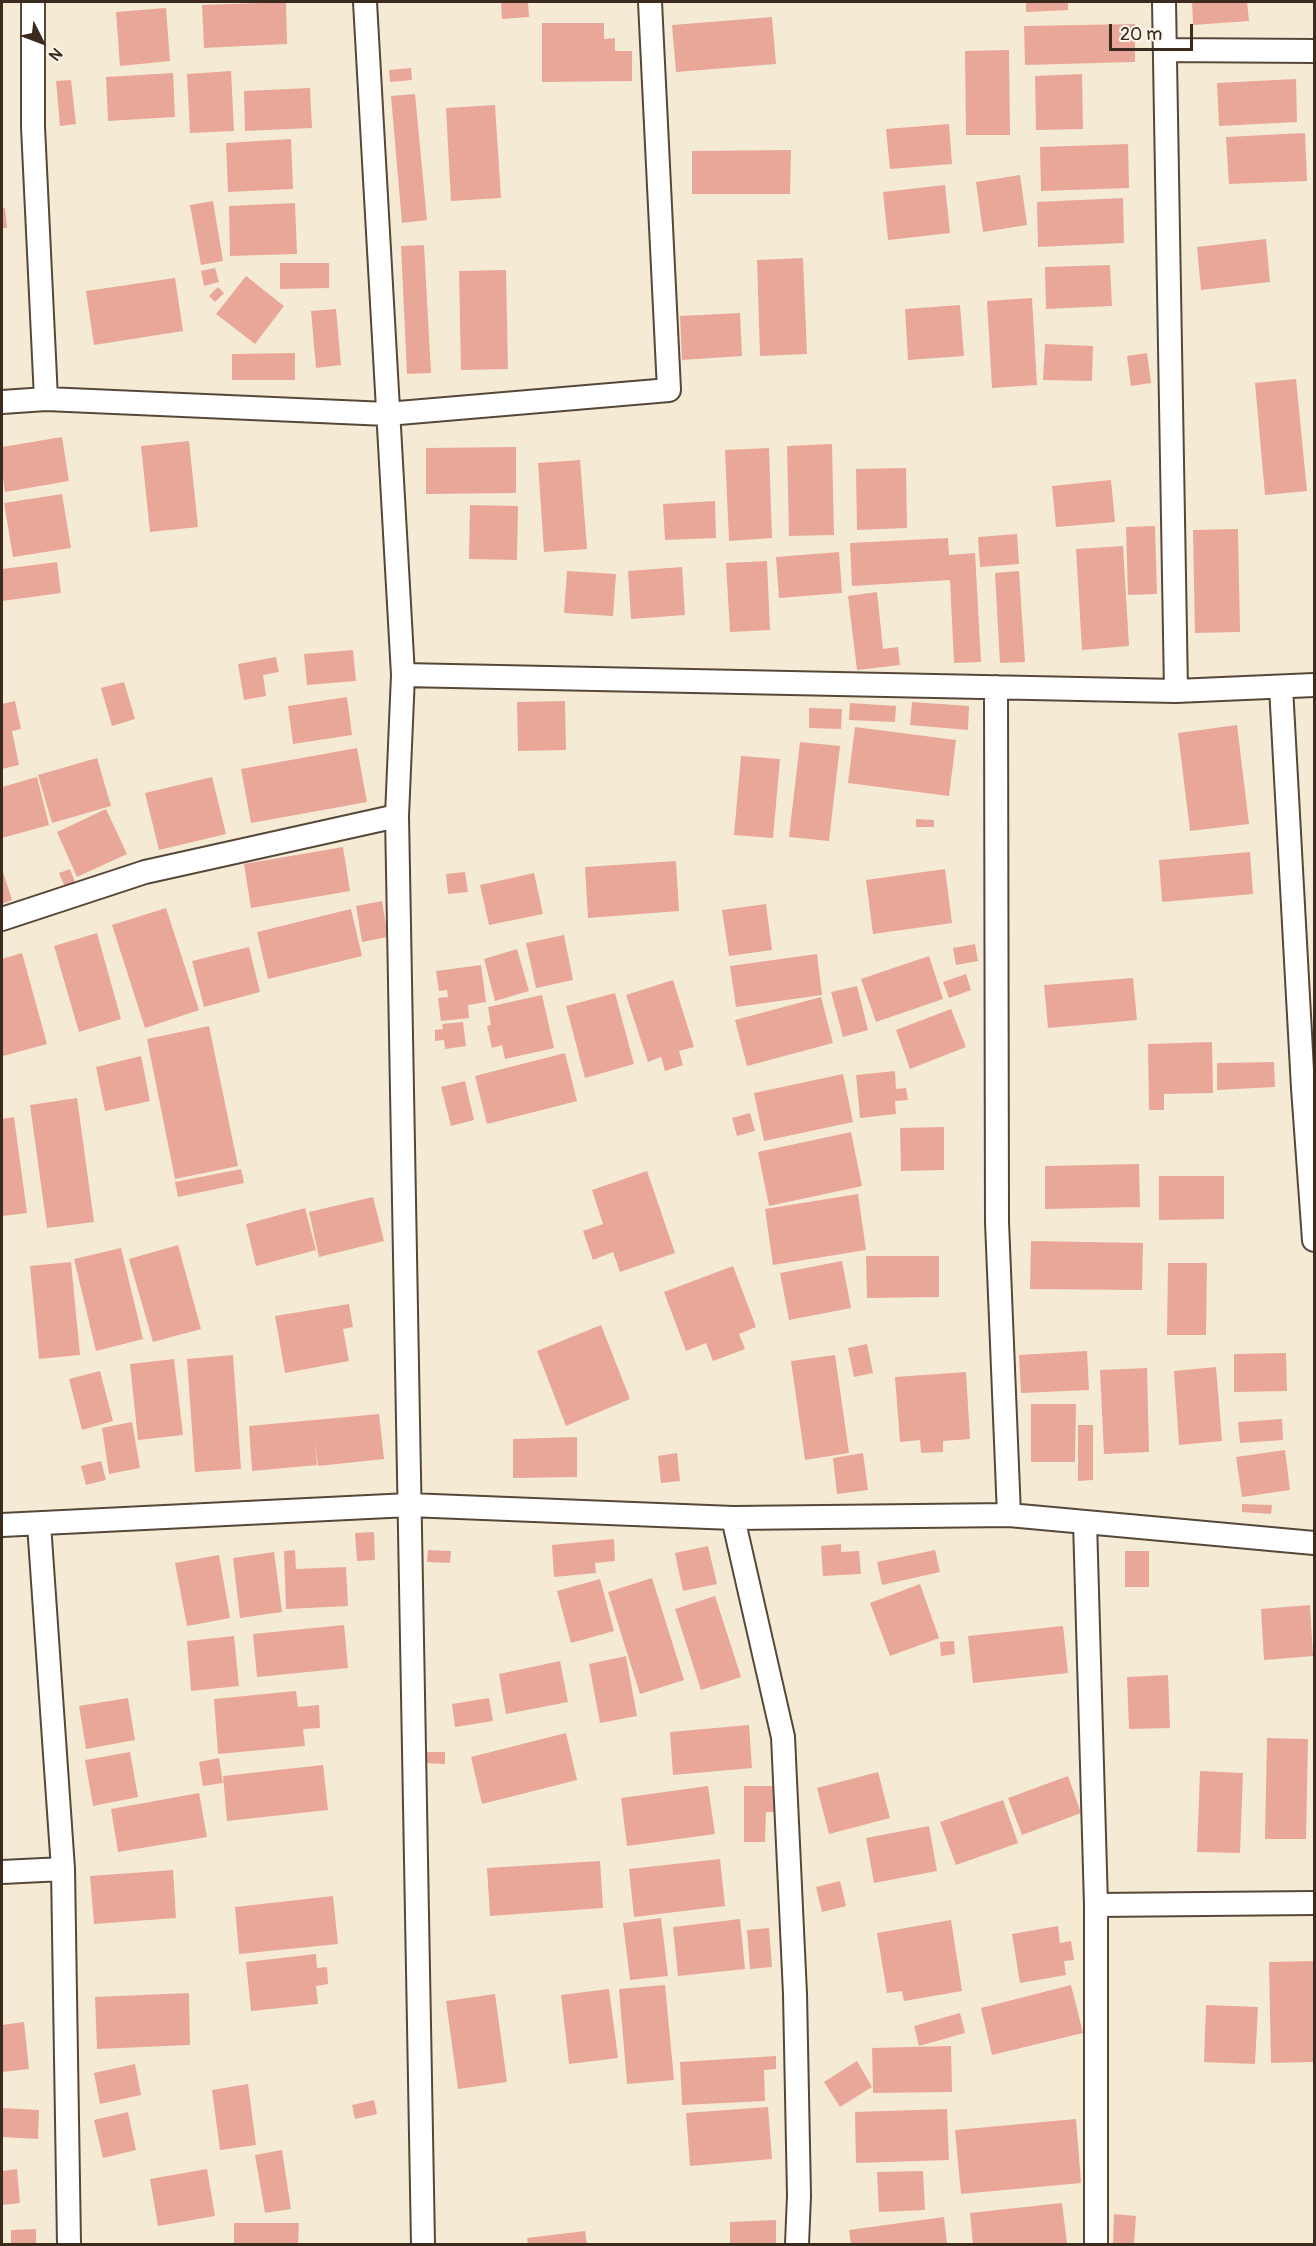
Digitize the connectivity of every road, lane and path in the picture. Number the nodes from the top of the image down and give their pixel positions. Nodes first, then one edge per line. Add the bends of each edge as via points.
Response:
1 (33, 2) edge
2 (365, 2) edge
3 (650, 2) edge
4 (1164, 2) edge
5 (1166, 50) junction
6 (1314, 51) edge
7 (46, 399) junction
8 (2, 402) edge
9 (387, 414) junction
10 (403, 675) junction
11 (1314, 685) edge
12 (996, 687) junction
13 (1281, 687) junction
14 (1176, 691) junction
15 (397, 816) junction
16 (2, 919) edge
17 (1314, 1240) edge
18 (409, 1505) junction
19 (1009, 1515) junction
20 (733, 1518) junction
21 (1085, 1522) junction
22 (39, 1524) junction
23 (2, 1525) edge
24 (1314, 1543) edge
25 (63, 1869) junction
26 (2, 1872) edge
27 (1314, 1903) edge
28 (1096, 1905) junction
29 (69, 2244) edge
30 (423, 2244) edge
31 (797, 2244) edge
32 (1096, 2244) edge

1 - 7 street via 33,127
2 - 9 street
3 - 9 street via 669,390
4 - 5 street
5 - 6 street
5 - 14 street
7 - 8 street
7 - 9 street
9 - 10 street
10 - 12 street
10 - 15 street
11 - 13 street
12 - 14 street
12 - 19 street via 997,1222
13 - 14 street
13 - 17 street
15 - 16 street via 145,872
15 - 18 street
18 - 20 street
18 - 22 street
18 - 30 street
19 - 20 street
19 - 21 street
20 - 31 street via 783,1737 795,1994
21 - 24 street
21 - 28 street
22 - 23 street
22 - 25 street
25 - 26 street
25 - 29 street
27 - 28 street
28 - 32 street

